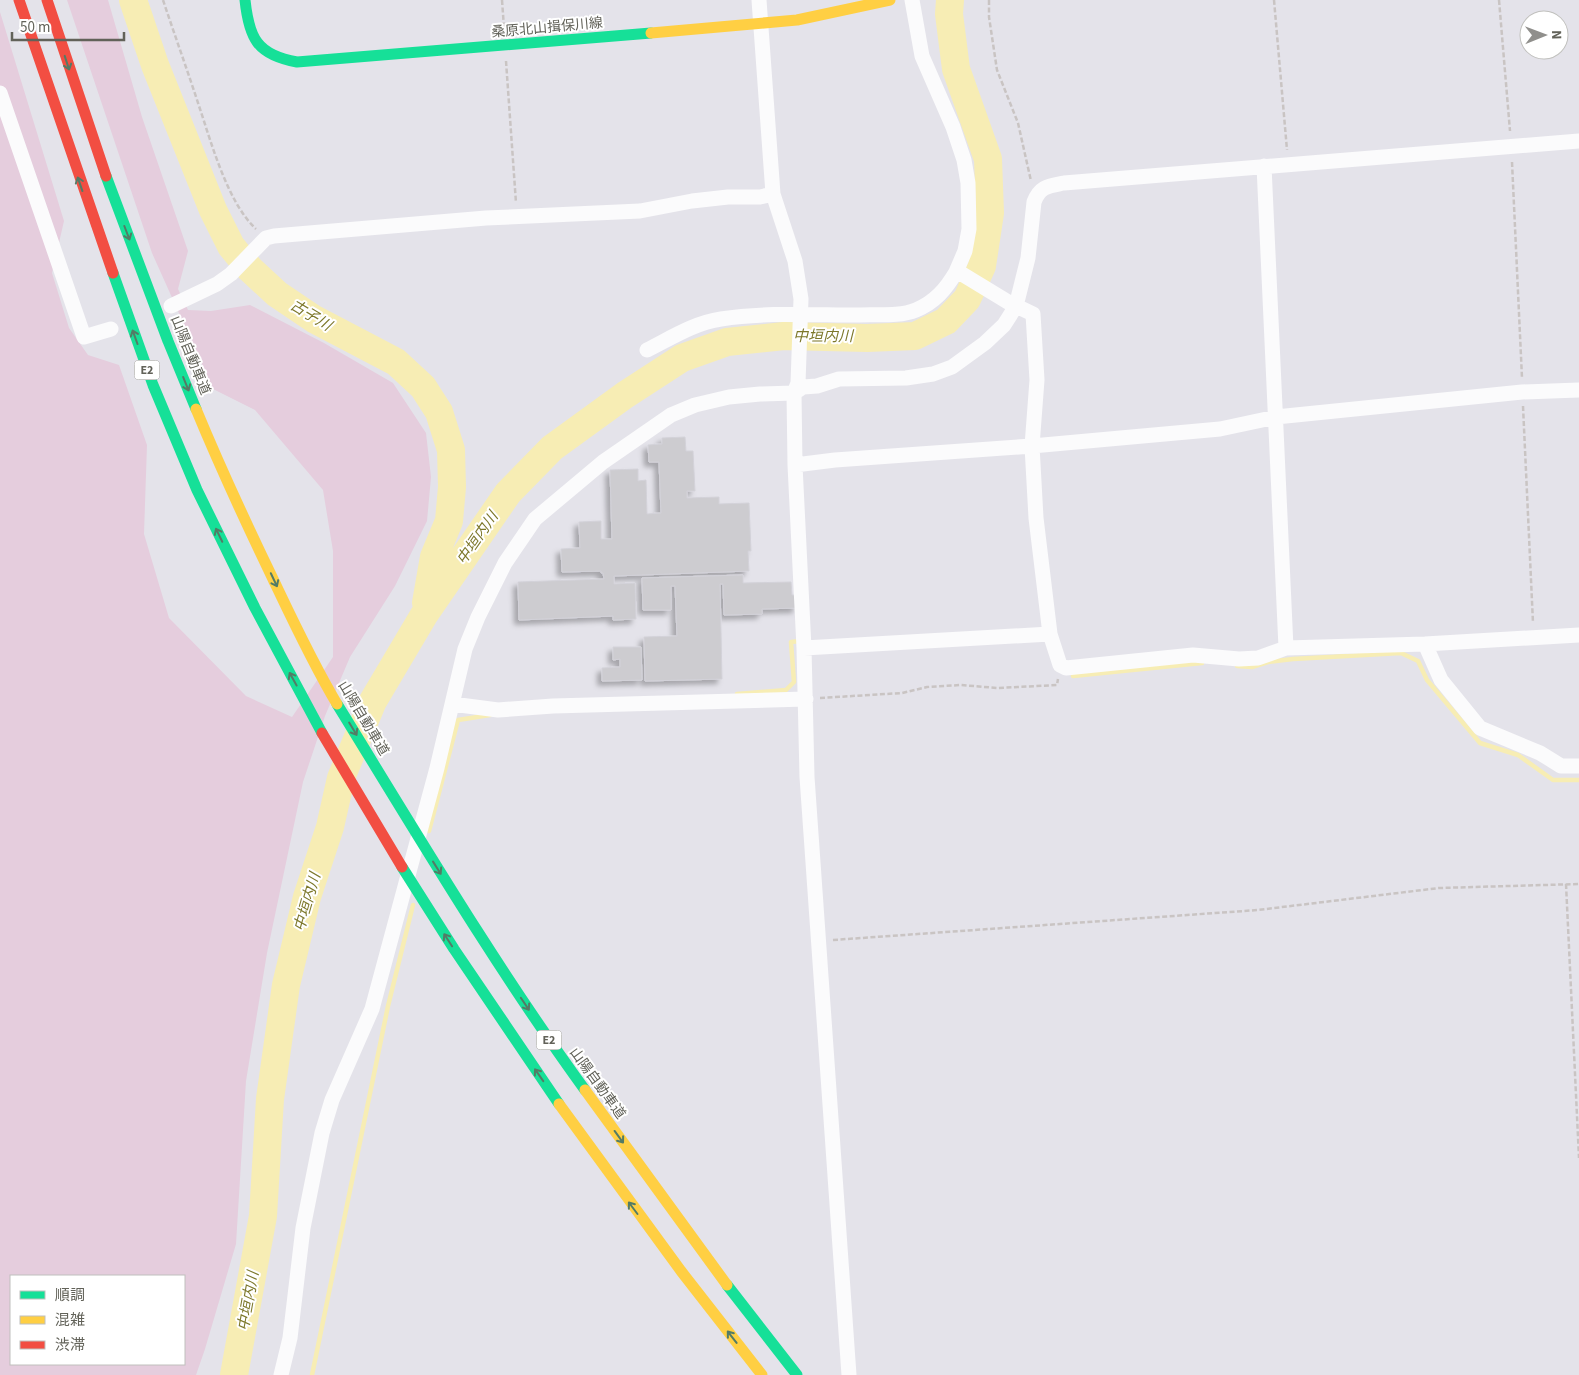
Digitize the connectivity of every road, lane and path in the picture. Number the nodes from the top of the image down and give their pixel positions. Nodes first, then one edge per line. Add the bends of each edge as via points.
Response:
1 (20, 0) edge
2 (47, 0) edge
3 (163, 0) edge
4 (245, 0) edge
5 (502, 0) edge
6 (759, 0) edge
7 (890, 0) edge
8 (912, 0) edge
9 (989, 0) edge
10 (1274, 0) edge
11 (1500, 0) edge
12 (870, 3) edge
13 (760, 24) junction
14 (506, 46) junction
15 (0, 93) edge
16 (1579, 141) edge
17 (1511, 146) junction
18 (1288, 164) junction
19 (1264, 166) junction
20 (773, 194) junction
21 (1037, 194) junction
22 (517, 217) junction
23 (264, 240) junction
24 (959, 273) junction
25 (1012, 304) junction
26 (171, 306) dead end
27 (800, 318) junction
28 (111, 329) dead end
29 (647, 350) dead end
30 (796, 388) junction
31 (1579, 390) edge
32 (1522, 392) junction
33 (1276, 416) junction
34 (1032, 446) junction
35 (795, 465) junction
36 (1050, 634) junction
37 (1579, 635) edge
38 (1533, 637) junction
39 (1424, 644) junction
40 (804, 648) junction
41 (1286, 648) junction
42 (1060, 666) junction
43 (806, 699) junction
44 (452, 704) junction
45 (1579, 766) edge
46 (1566, 884) junction
47 (1579, 884) edge
48 (819, 942) junction
49 (1579, 1158) edge
50 (281, 1375) edge
51 (762, 1375) edge
52 (797, 1375) edge
53 (849, 1375) edge

51 -> 1 main road, E2 via 632,1206 536,1072 392,853 259,618 200,496 143,358 84,195
2 -> 52 main road, 山陽自動車道 / E2 via 109,186 168,341 224,475 327,687 482,939 559,1054
3 - 23 path via 220,171 250,224
4 - 14 main road, 桑原北山揖保川線 via 249,30 256,45 269,56 282,61
5 - 14 path
6 - 13 street
7 - 12 main road, 桑原北山揖保川線
8 - 24 street via 922,56 953,127 968,183 969,230
9 - 21 path via 997,70 1018,123 1032,186
10 - 18 path
11 - 17 path
12 - 13 main road, 桑原北山揖保川線 via 797,20
13 - 14 main road, 桑原北山揖保川線
13 - 20 street
14 - 22 path
15 - 28 street via 84,337
16 - 17 street
17 - 18 street
17 - 32 path
18 - 19 street
19 - 21 street via 1064,183 1045,187
19 - 33 street
20 - 22 street via 692,201 640,211
20 - 27 street via 795,261
21 - 25 street via 1028,258
22 - 23 street via 284,235
23 - 26 street via 217,284
24 - 25 street
24 - 27 street via 930,303 914,311
25 - 30 street via 1004,325 952,367 906,378 839,379
25 - 34 street via 1033,314 1037,380
27 - 29 street via 745,316 702,323
27 - 30 street
30 - 35 street
30 - 44 street via 729,397 671,415 603,462 535,519 504,563 478,617 465,649
31 - 32 street
32 - 33 street
32 - 38 path
33 - 34 street via 1220,429
33 - 41 street
34 - 35 street
34 - 36 street via 1036,518
35 - 40 street
36 - 40 street
36 - 42 street
37 - 38 street
38 - 39 street
39 - 41 street
39 - 45 street via 1441,680 1480,728 1540,753 1561,766
40 - 43 street
41 - 42 street via 1258,658 1193,655
42 - 43 path via 1057,685 927,687 902,693
43 - 44 street via 498,710
43 - 48 street via 807,777
44 - 50 street via 372,1009 332,1100 322,1133 303,1228 290,1338
46 - 47 path
46 - 48 path via 1439,888 1258,910
46 - 49 path
48 - 53 street

